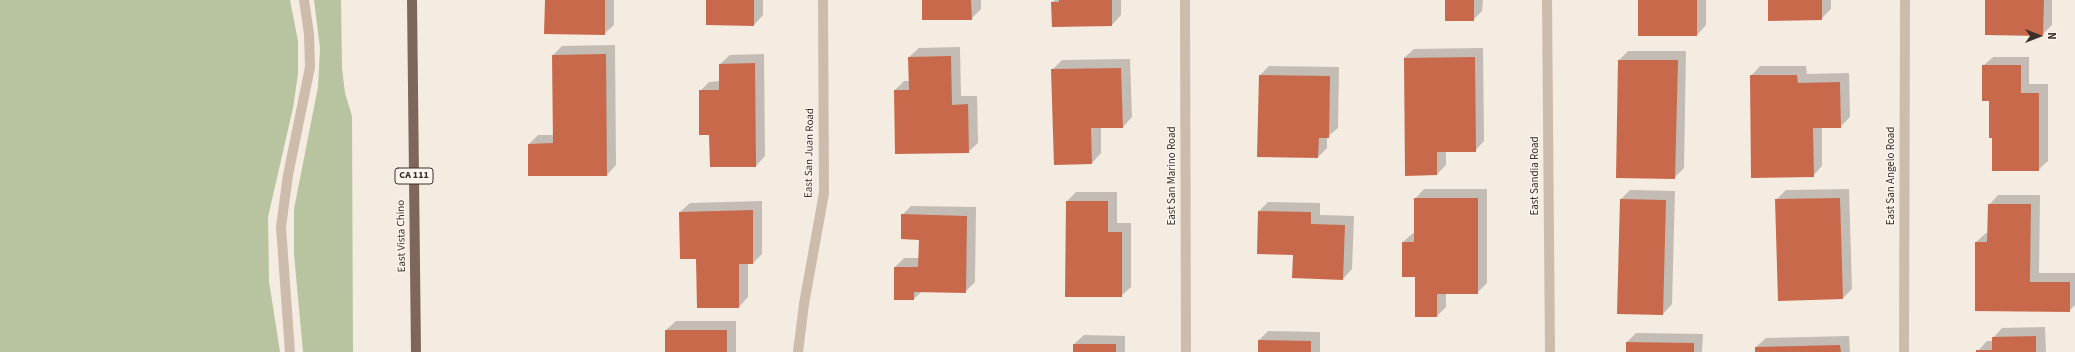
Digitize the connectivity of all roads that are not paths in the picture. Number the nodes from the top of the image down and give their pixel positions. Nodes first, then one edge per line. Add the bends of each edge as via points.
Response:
1 (304, 0) edge
2 (412, 0) edge
3 (823, 0) edge
4 (1185, 0) edge
5 (1547, 0) edge
6 (1905, 0) edge
7 (290, 352) edge
8 (416, 352) edge
9 (798, 352) edge
10 (1186, 352) edge
11 (1550, 352) edge
12 (1904, 352) edge

1 - 7 street via 310,34 310,67 288,175 281,227
2 - 8 main road, East Vista Chino / CA 111
3 - 9 street, East San Juan Road via 824,193
4 - 10 street, East San Marino Road
5 - 11 street, East Sandia Road
6 - 12 street, East San Angelo Road

